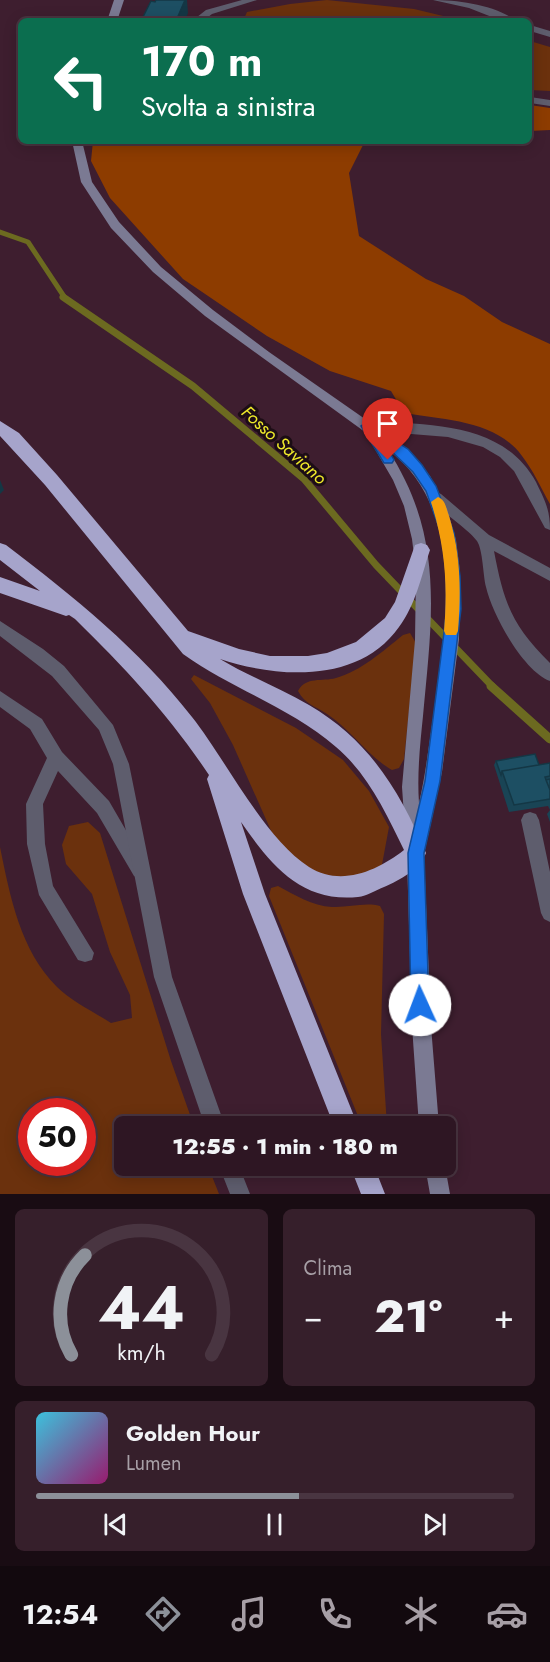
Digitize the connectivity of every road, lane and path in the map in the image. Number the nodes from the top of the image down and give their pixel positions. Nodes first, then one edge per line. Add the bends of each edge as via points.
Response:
1 (119, 0) edge
2 (252, 0) edge
3 (438, 0) edge
4 (113, 18) edge
5 (201, 18) edge
6 (503, 18) edge
7 (532, 29) edge
8 (550, 34) edge
9 (532, 100) edge
10 (550, 103) edge
11 (77, 144) edge
12 (367, 426) junction
13 (0, 427) edge
14 (436, 498) junction
15 (550, 524) edge
16 (484, 539) junction
17 (0, 550) edge
18 (421, 550) junction
19 (550, 575) edge
20 (0, 585) edge
21 (81, 613) junction
22 (0, 628) edge
23 (180, 637) junction
24 (550, 674) edge
25 (0, 699) edge
26 (56, 757) junction
27 (213, 763) junction
28 (530, 820) dead end
29 (416, 853) junction
30 (142, 872) junction
31 (550, 913) edge
32 (85, 953) dead end
33 (211, 1116) edge
34 (342, 1116) edge
35 (428, 1116) edge
36 (233, 1176) edge
37 (366, 1176) edge
38 (437, 1176) edge
39 (240, 1194) edge
40 (373, 1194) edge
41 (440, 1194) edge

1 - 4 main road
2 - 5 street via 208,12
3 - 6 street via 471,6
7 - 8 street
9 - 10 street
11 - 12 main road via 78,165 91,192 153,266 222,325
12 - 14 main road via 410,460
12 - 15 street via 455,435 493,447 522,471
12 - 18 main road via 400,480 411,506
13 - 23 highway via 51,480
14 - 16 street
14 - 29 main road via 448,533 454,593 433,781
16 - 19 street
16 - 24 street via 498,604 511,628
17 - 21 highway
18 - 23 highway via 402,608 364,647 340,659 309,666 269,664
18 - 29 main road via 422,640 410,779
20 - 21 highway
21 - 27 highway via 153,684
22 - 30 street via 58,671 105,725 121,764
23 - 29 highway via 215,666 303,712 343,740 385,791
25 - 26 street via 36,724
26 - 30 street via 103,807
26 - 32 street via 34,804 36,844 45,889
27 - 29 highway via 272,849 312,881 336,887 367,885 392,873
27 - 34 highway via 254,894
28 - 31 street
29 - 35 main road via 420,1027
30 - 33 street via 163,977
36 - 39 street
37 - 40 highway
38 - 41 main road

